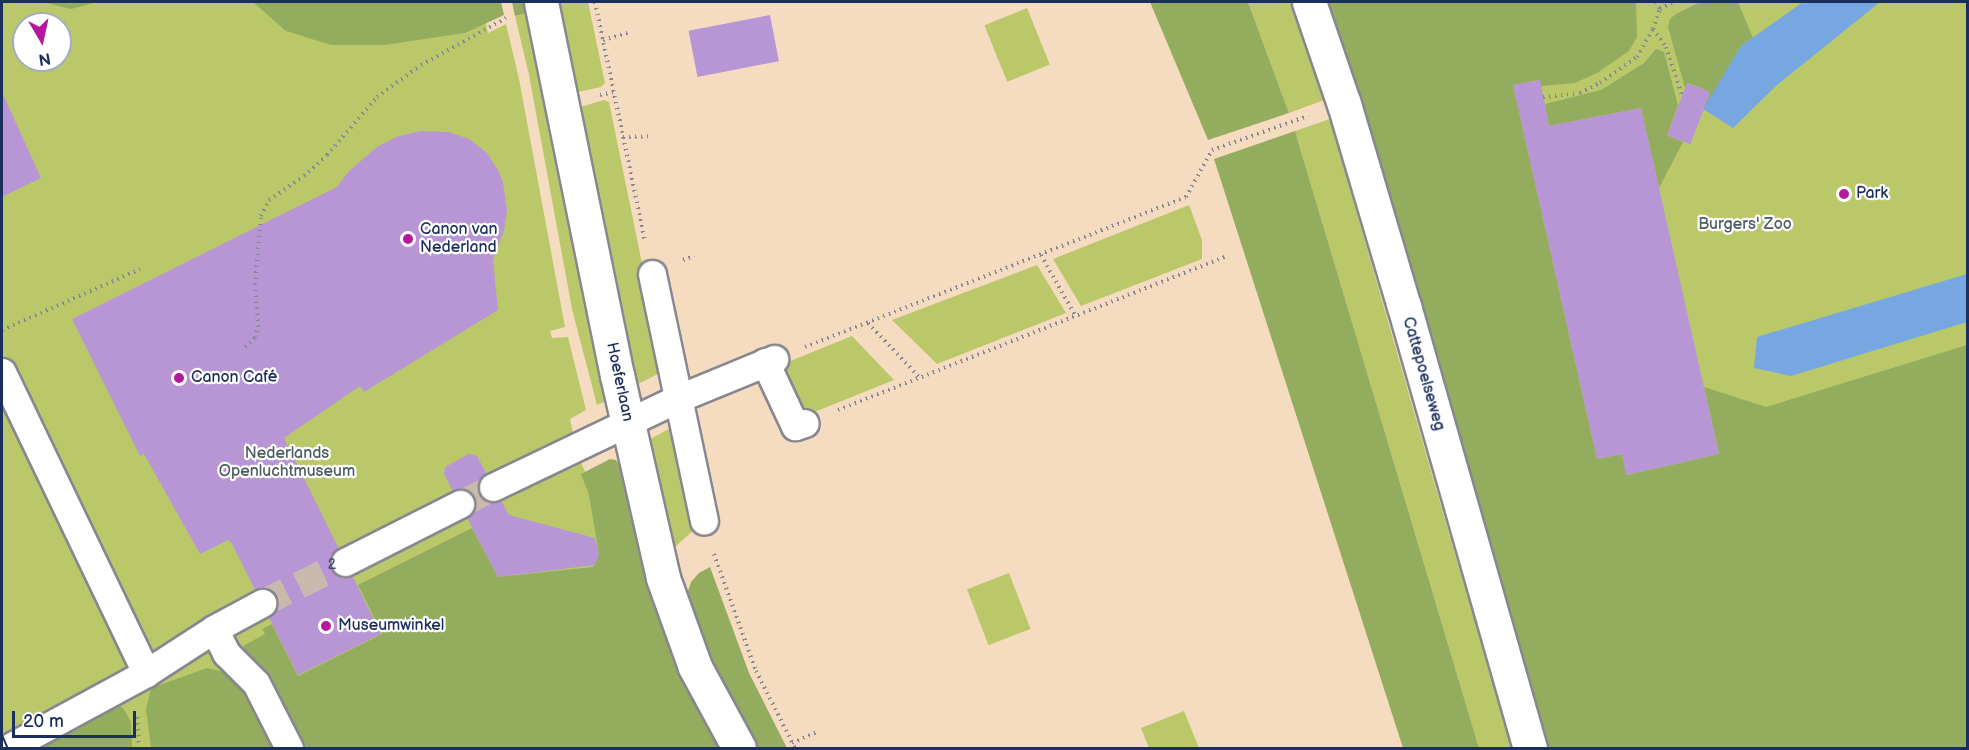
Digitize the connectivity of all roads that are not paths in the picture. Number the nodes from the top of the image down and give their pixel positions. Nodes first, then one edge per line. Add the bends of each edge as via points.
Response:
1 (542, 2) edge
2 (1309, 2) edge
3 (652, 274) road end
4 (2, 372) edge
5 (679, 398) junction
6 (628, 422) junction
7 (805, 423) road end
8 (493, 487) tunnel mouth
9 (460, 504) tunnel mouth
10 (704, 521) road end
11 (345, 562) tunnel mouth
12 (262, 603) tunnel mouth
13 (214, 629) junction
14 (146, 673) junction
15 (9, 748) edge
16 (289, 748) edge
17 (739, 748) edge
18 (1530, 748) edge

1 - 6 street, Hoeferlaan
2 - 18 street, Cattepoelseweg via 1401,295
3 - 5 street
4 - 14 street
5 - 6 street
5 - 7 street via 770,361 795,426
5 - 10 street
6 - 8 street
6 - 17 street, Hoeferlaan via 663,578 695,667
9 - 11 street
12 - 13 street
13 - 14 street
13 - 16 street via 226,653 256,683
14 - 15 street

